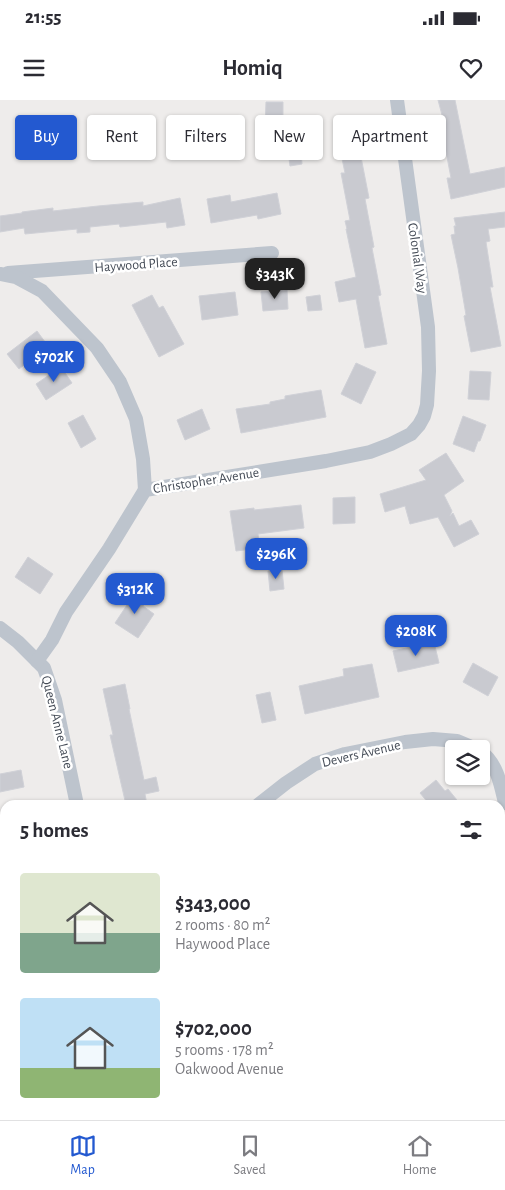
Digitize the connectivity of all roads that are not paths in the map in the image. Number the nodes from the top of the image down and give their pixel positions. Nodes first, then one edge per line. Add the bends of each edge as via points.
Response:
1 (397, 100) edge
2 (272, 253) dead end
3 (0, 274) edge
4 (424, 416) joint
5 (145, 490) junction
6 (0, 628) edge
7 (37, 661) junction
8 (445, 740) edge
9 (490, 761) edge
10 (76, 800) edge
11 (264, 800) edge
12 (504, 800) edge

1 - 4 street, Colonial Way via 428,327 429,371
2 - 3 street, Haywood Place
3 - 5 street via 42,291 97,348 120,382 136,419
4 - 5 street, Christopher Avenue via 411,434 370,452
5 - 7 street, Christopher Avenue
6 - 7 street, Queen Anne Lane
7 - 10 street, Queen Anne Lane via 44,668 55,700
8 - 11 street, Devers Avenue via 405,742 345,754 315,764
9 - 12 street

